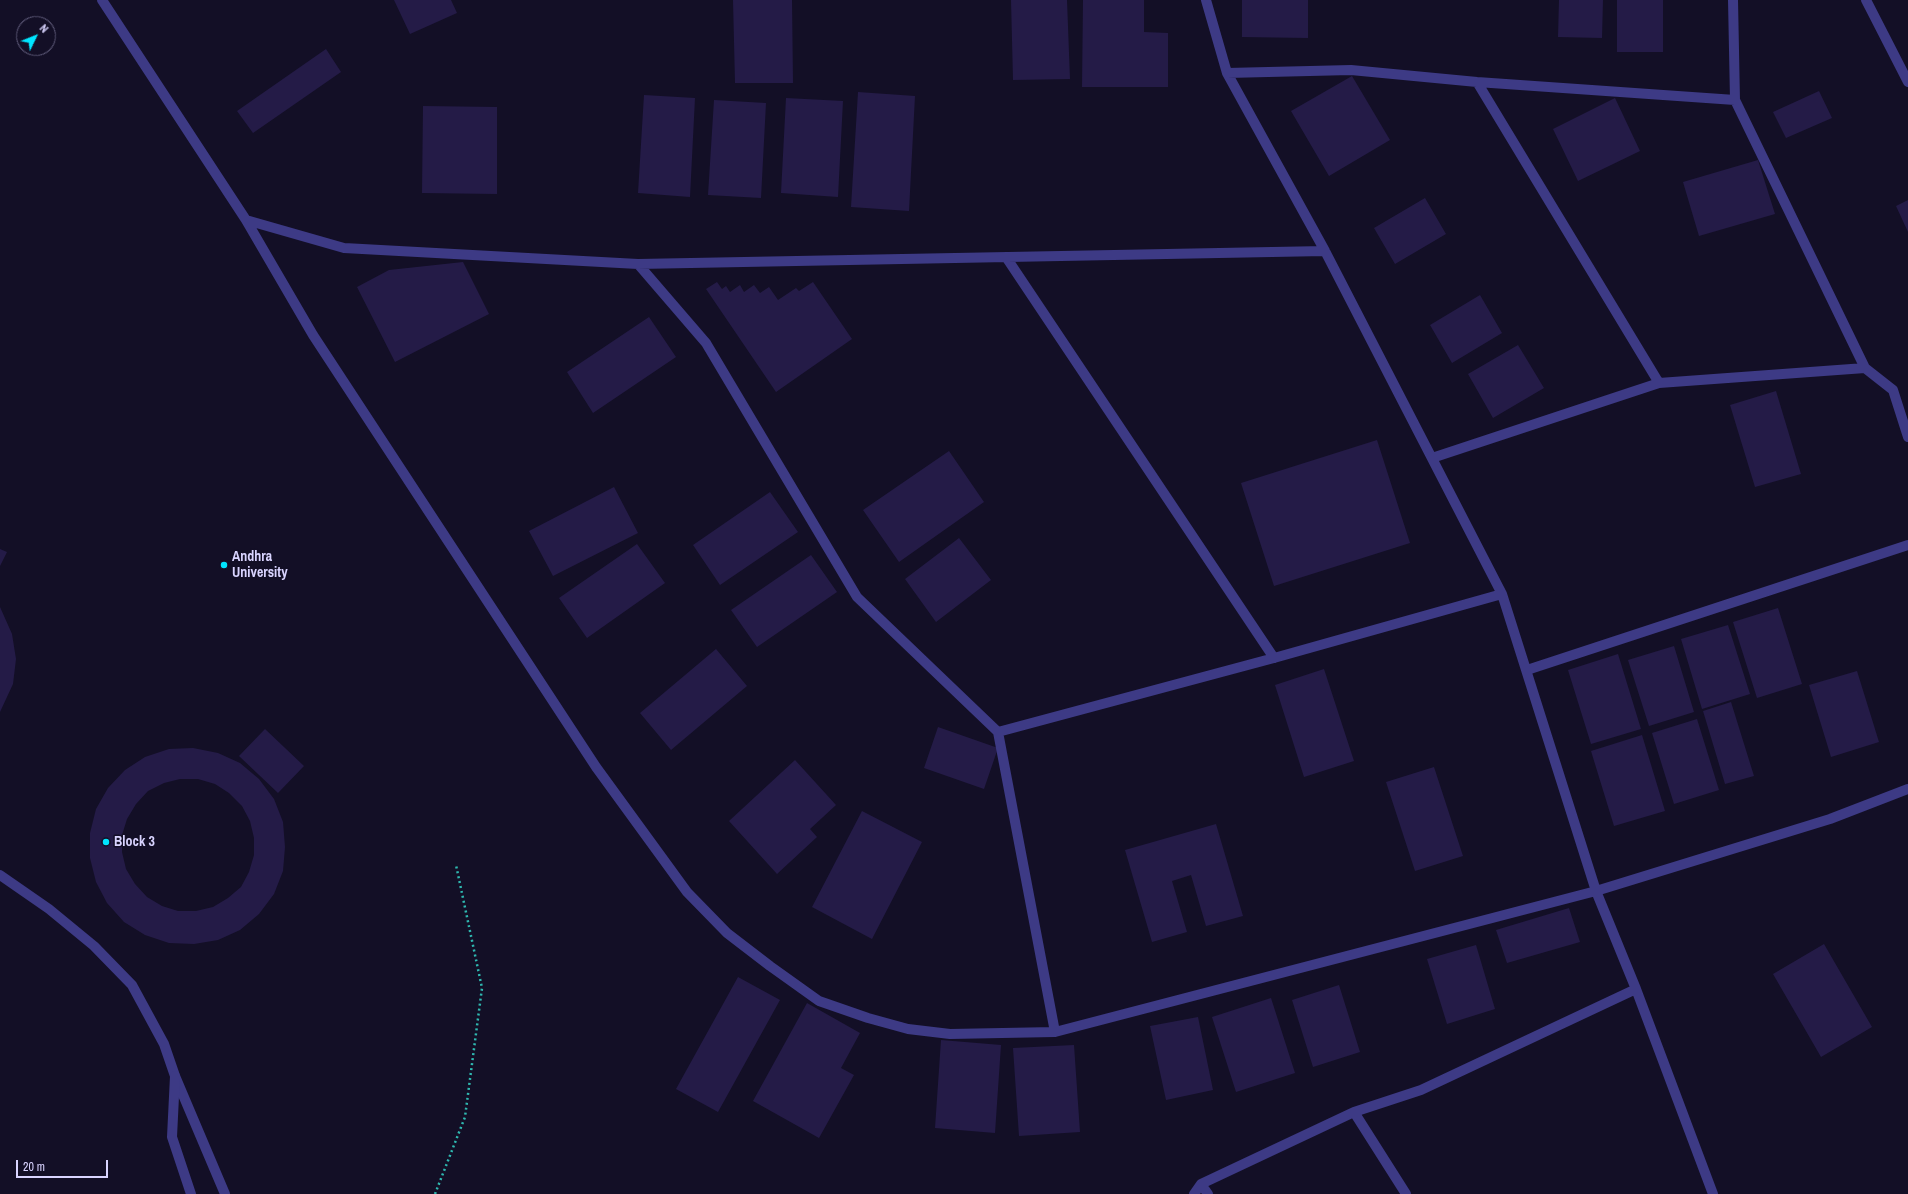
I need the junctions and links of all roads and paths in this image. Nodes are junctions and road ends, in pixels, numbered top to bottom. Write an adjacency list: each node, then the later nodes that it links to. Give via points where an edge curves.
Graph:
1 (102, 0): 9 (street)
2 (1206, 0): 5 (street)
3 (1733, 0): 8 (street)
4 (1866, 0): 7 (street)
5 (1227, 74): 6 (street, via 1351,70); 10 (street)
6 (1477, 82): 8 (street); 14 (street)
7 (1908, 82)
8 (1735, 100): 13 (street)
9 (246, 220): 12 (street, via 344,248); 27 (street, via 313,335 596,767 687,892 727,933 819,1001 868,1018 908,1029 950,1034)
10 (1325, 252): 11 (street); 16 (street)
11 (1006, 257): 12 (street); 19 (street)
12 (638, 264): 21 (street, via 706,343 857,597)
13 (1865, 368): 14 (street); 15 (street, via 1893,390)
14 (1659, 383): 16 (street)
15 (1908, 437)
16 (1432, 458): 18 (street)
17 (1908, 545): 20 (street)
18 (1502, 594): 19 (street); 20 (street)
19 (1274, 658): 21 (street)
20 (1527, 670): 25 (street)
21 (998, 732): 27 (street)
22 (1908, 789): 25 (street, via 1830,818)
23 (456, 865): 33 (path, via 482,988 465,1117)
24 (0, 875): 28 (street, via 49,909 94,946 132,985 164,1044)
25 (1596, 891): 26 (street); 27 (street)
26 (1636, 989): 29 (street, via 1421,1090); 37 (street)
27 (1054, 1032)
28 (175, 1076): 31 (street, via 172,1136); 32 (street)
29 (1354, 1112): 30 (street); 36 (street)
30 (1201, 1184): 34 (street); 35 (street)
31 (191, 1194)
32 (225, 1194)
33 (435, 1194)
34 (1194, 1194)
35 (1208, 1194)
36 (1406, 1194)
37 (1713, 1194)

